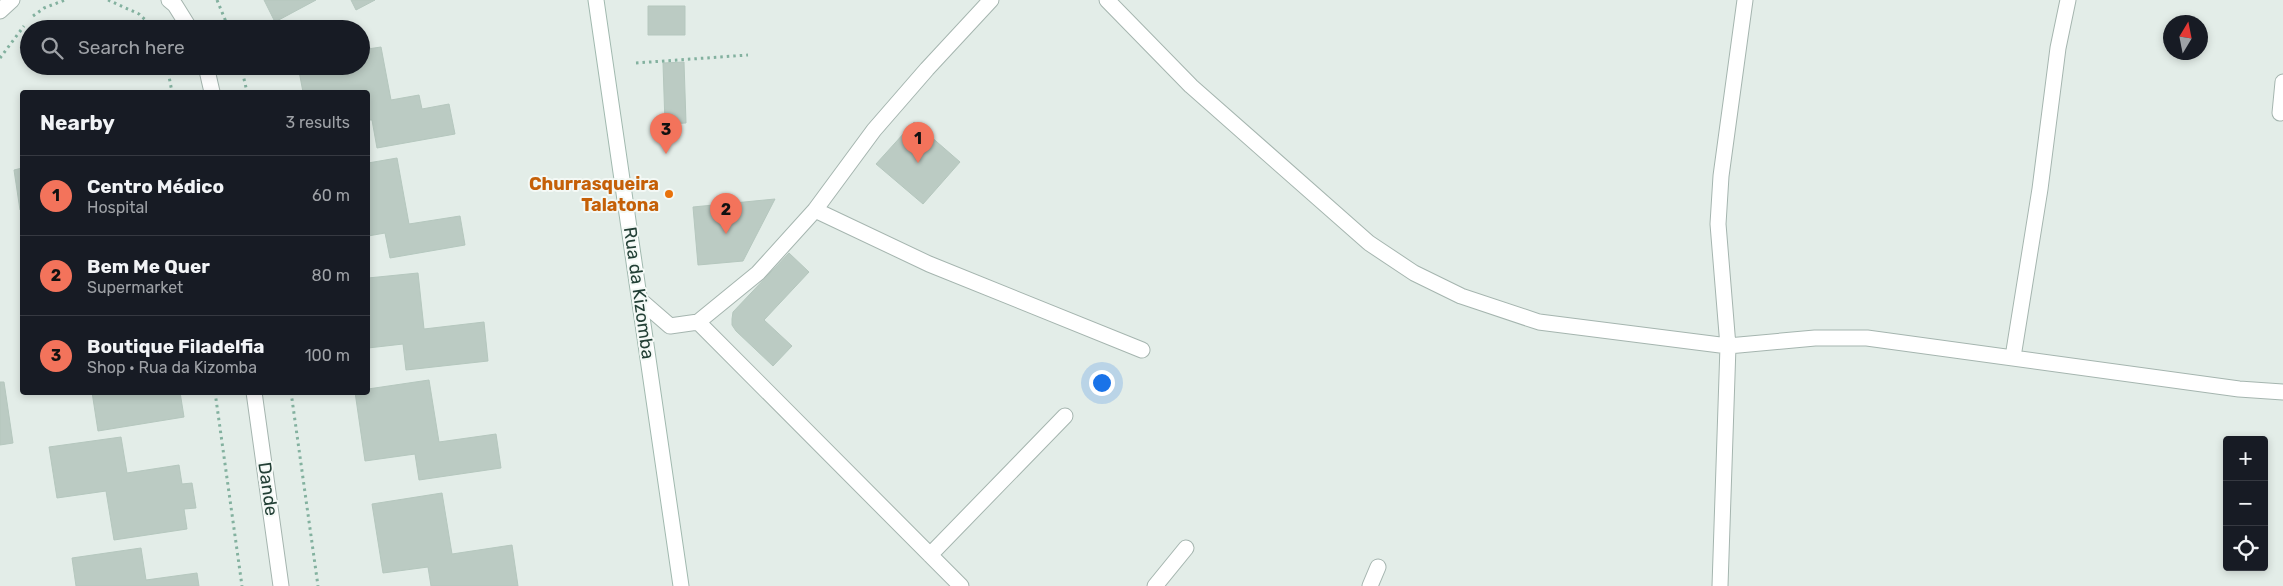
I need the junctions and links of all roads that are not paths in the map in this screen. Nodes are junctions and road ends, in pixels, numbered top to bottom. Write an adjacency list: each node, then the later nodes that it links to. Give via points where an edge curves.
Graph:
1 (12, 0): 8 (street)
2 (169, 0): 9 (street)
3 (596, 0): 15 (street, Rua da Kizomba)
4 (991, 0): 14 (street, via 874,130)
5 (1107, 0): 17 (street, via 1191,86 1369,242 1414,273 1461,296 1539,322)
6 (1745, 0): 17 (street, via 1721,176 1718,224)
7 (2068, 0): 19 (street, via 2058,48 2040,189)
8 (0, 11)
9 (185, 20)
10 (208, 75): 12 (street)
11 (2283, 82): 13 (street)
12 (212, 90)
13 (2280, 113)
14 (815, 210): 16 (street, via 758,273); 18 (street, via 928,264)
15 (640, 300): 16 (street, via 670,326); 27 (street, Rua da Kizomba)
16 (698, 322): 24 (street)
17 (1728, 346): 19 (street, via 1815,338 1866,338); 31 (street)
18 (1142, 350)
19 (2013, 357): 20 (street, via 2239,389)
20 (2283, 392)
21 (254, 395): 26 (street, Dande)
22 (1065, 416): 24 (street)
23 (1186, 548): 29 (street)
24 (930, 555): 28 (street)
25 (1378, 567): 30 (street)
26 (281, 586)
27 (681, 586)
28 (961, 586)
29 (1155, 586)
30 (1370, 586)
31 (1720, 586)

